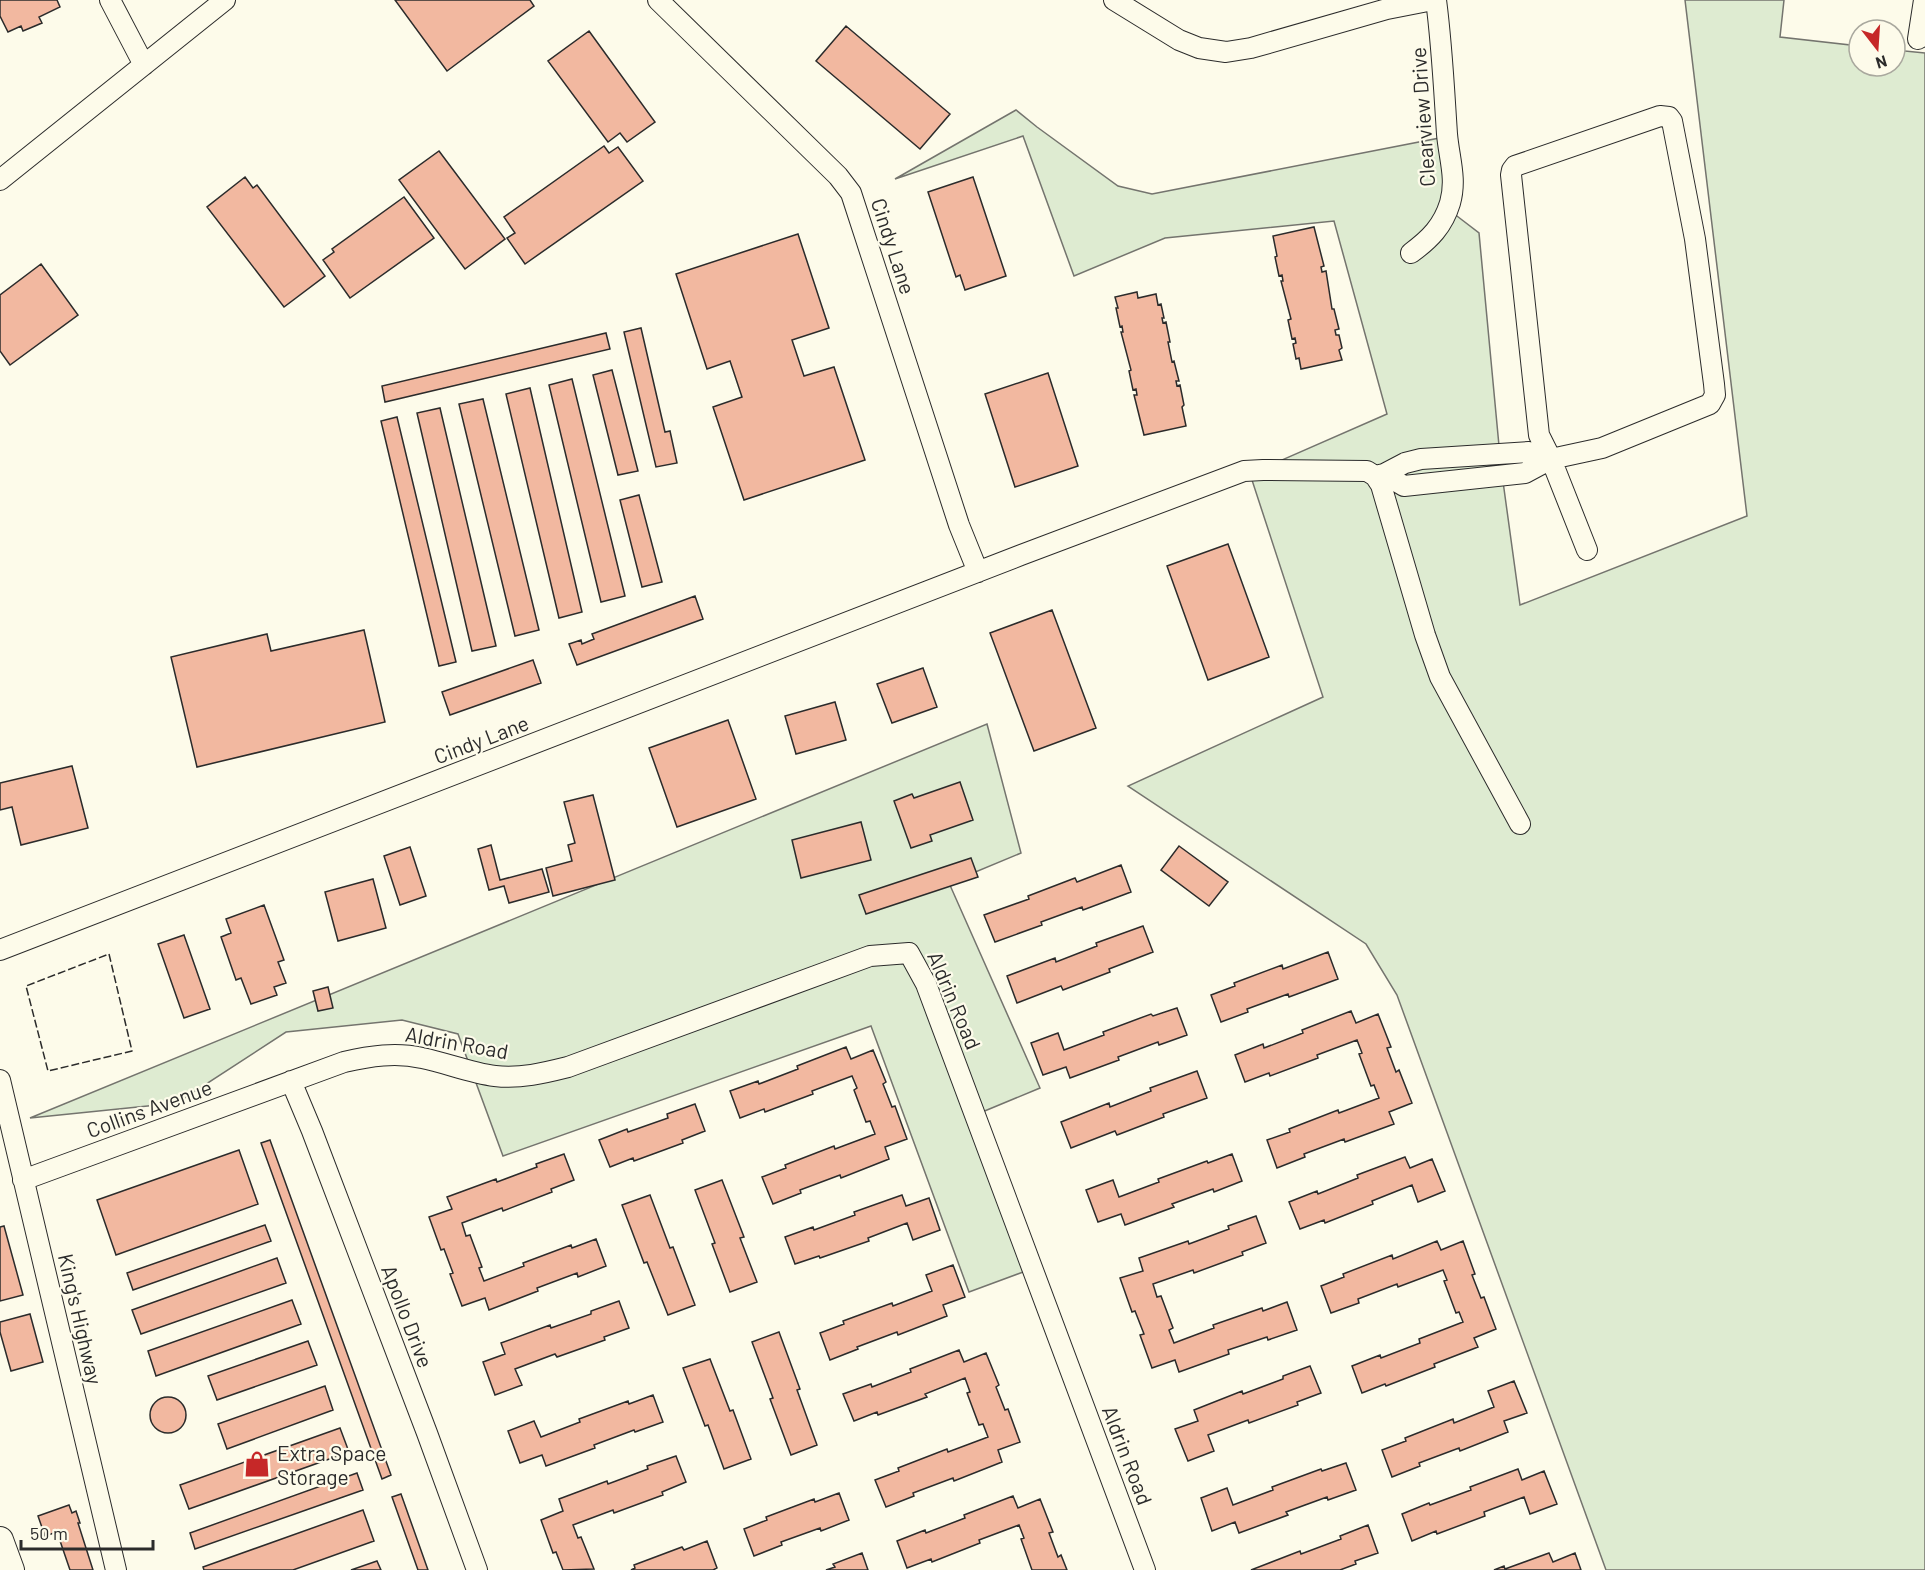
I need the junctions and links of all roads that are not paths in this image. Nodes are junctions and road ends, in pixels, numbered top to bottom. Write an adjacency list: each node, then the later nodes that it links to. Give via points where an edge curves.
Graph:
1 (110, 0): 8 (street)
2 (225, 0): 8 (street)
3 (658, 0): 14 (street, Cindy Lane, via 851,193 959,525)
4 (1114, 0): 5 (street, via 1179,40 1198,48 1226,52)
5 (1434, 0): 10 (street, Clearview Drive, via 1443,49 1453,185 1442,223 1429,240)
6 (1924, 0): 7 (street)
7 (1918, 39)
8 (144, 65): 9 (street)
9 (1, 178)
10 (1411, 253)
11 (1551, 459): 11 (street, via 1602,448 1713,400 1695,239 1669,117 1660,116 1512,170 1539,435); 12 (street, Cindy Lane, via 1525,474 1404,486); 13 (street)
12 (1380, 478): 14 (street, Cindy Lane, via 1367,471 1244,471); 15 (street, via 1440,677)
13 (1587, 550)
14 (978, 572): 16 (street, Cindy Lane)
15 (1520, 824)
16 (0, 950)
17 (0, 1080): 19 (street, King's Highway)
18 (291, 1081): 19 (street, Collins Avenue); 23 (street, Apollo Drive); 24 (street, Aldrin Road, via 344,1062 386,1055 422,1058 495,1076 546,1073 870,956 909,953 926,984)
19 (23, 1179): 22 (street, King's Highway)
20 (0, 1540): 21 (main road)
21 (11, 1570)
22 (116, 1570)
23 (477, 1570)
24 (1145, 1570)

